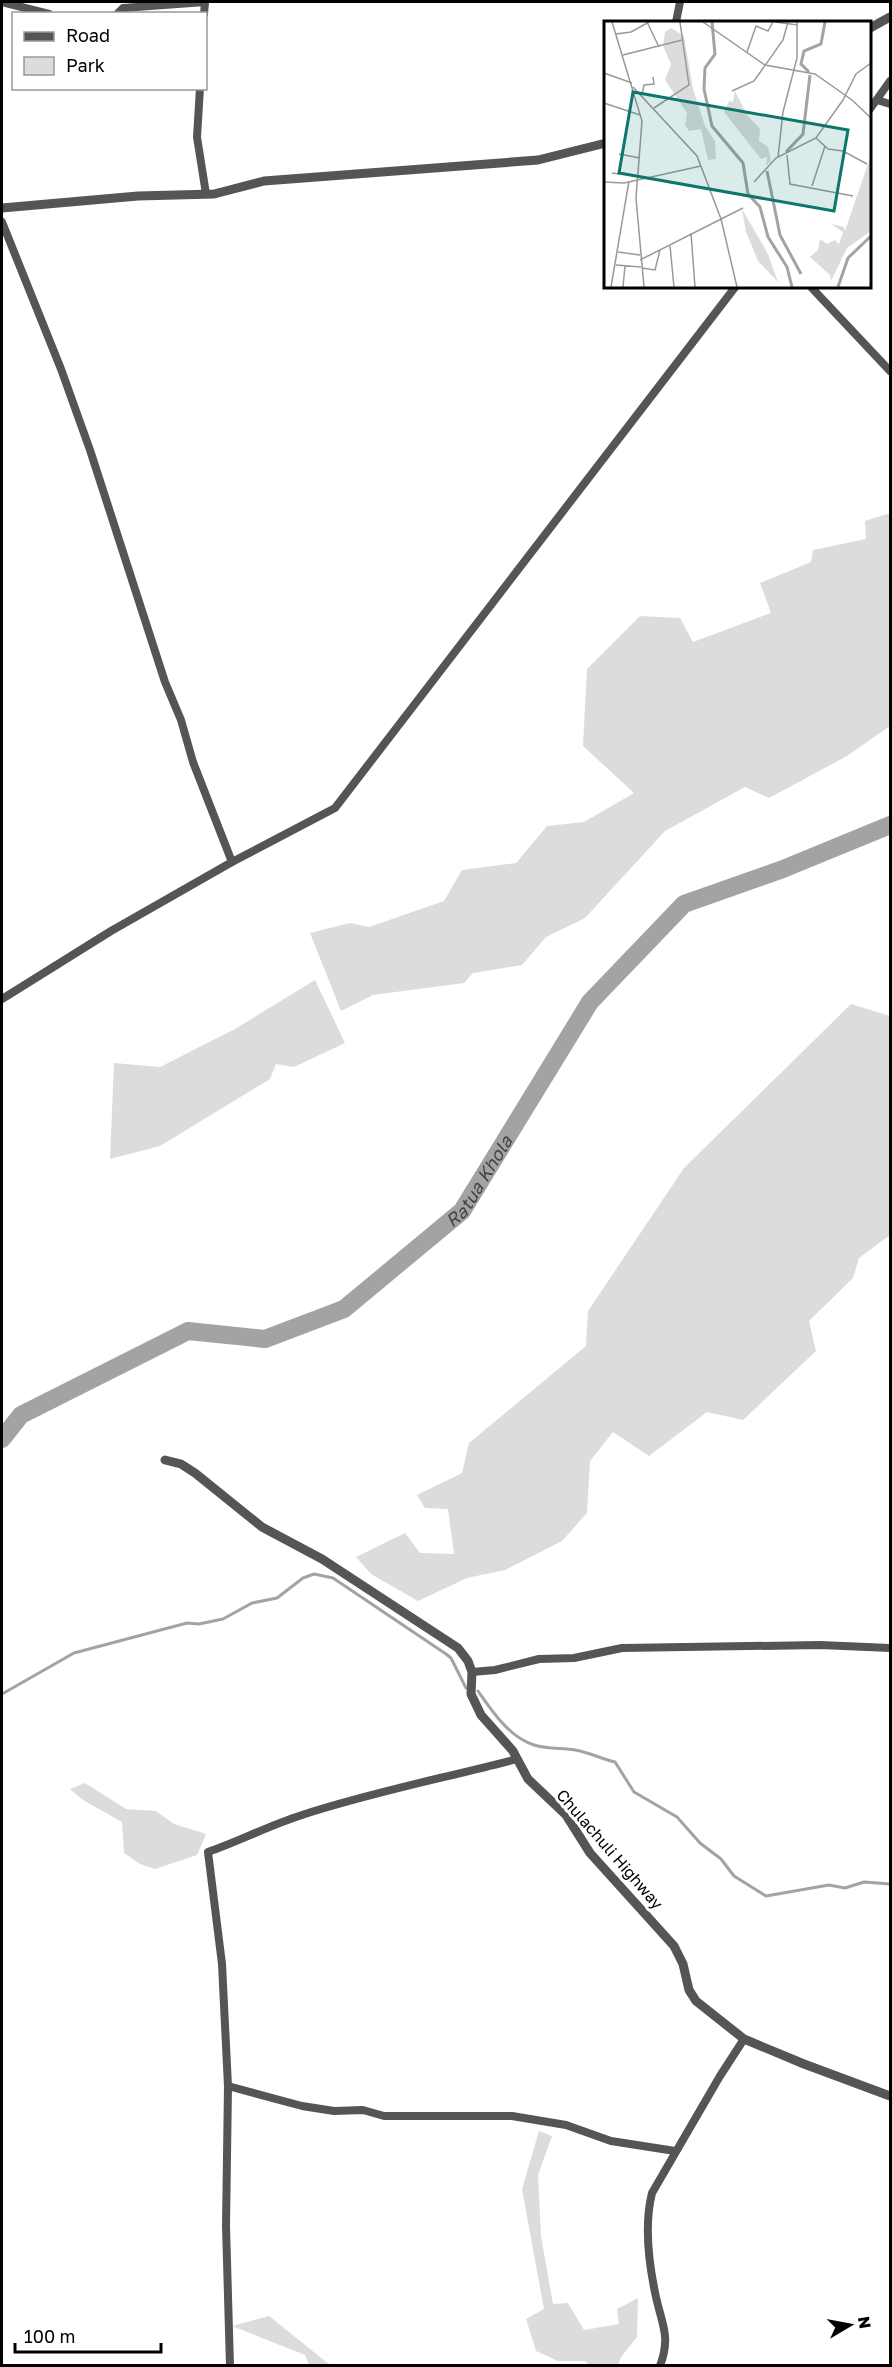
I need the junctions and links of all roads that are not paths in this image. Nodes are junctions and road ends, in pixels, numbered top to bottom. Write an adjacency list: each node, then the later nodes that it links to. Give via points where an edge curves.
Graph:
1 (2, 2): 4 (street)
2 (205, 2): 5 (street, via 123,8)
3 (680, 2): 7 (street)
4 (41, 12)
5 (119, 12)
6 (891, 17): 8 (street)
7 (676, 21)
8 (871, 27)
9 (891, 81): 11 (street)
10 (200, 90): 15 (street, via 197,137)
11 (877, 100): 12 (street); 13 (street)
12 (891, 104)
13 (871, 108)
14 (604, 144): 15 (street, via 538,160 264,181)
15 (206, 194): 16 (street)
16 (2, 208)
17 (2, 222): 21 (street, via 61,369 165,682)
18 (734, 288): 21 (street, via 335,808)
19 (812, 288): 20 (street)
20 (891, 371)
21 (232, 862): 22 (street)
22 (2, 999)
23 (165, 1460): 25 (street, Chulachuli Highway, via 181,1464 262,1527 322,1559 458,1648)
24 (891, 1648): 25 (street, via 622,1648)
25 (471, 1672): 26 (street, Chulachuli Highway, via 474,1703)
26 (517, 1759): 27 (street, Chulachuli Highway, via 528,1779 566,1815 590,1853 674,1946 696,2001); 28 (street, via 369,1794 280,1822 208,1852 222,1964)
27 (744, 2039): 29 (street, Chulachuli Highway); 30 (street)
28 (228, 2086): 30 (street, via 334,2111 363,2110 384,2116 512,2116 566,2125 611,2141); 31 (street)
29 (891, 2096)
30 (675, 2151): 32 (street, via 648,2207 655,2295 667,2343)
31 (230, 2366)
32 (660, 2366)

